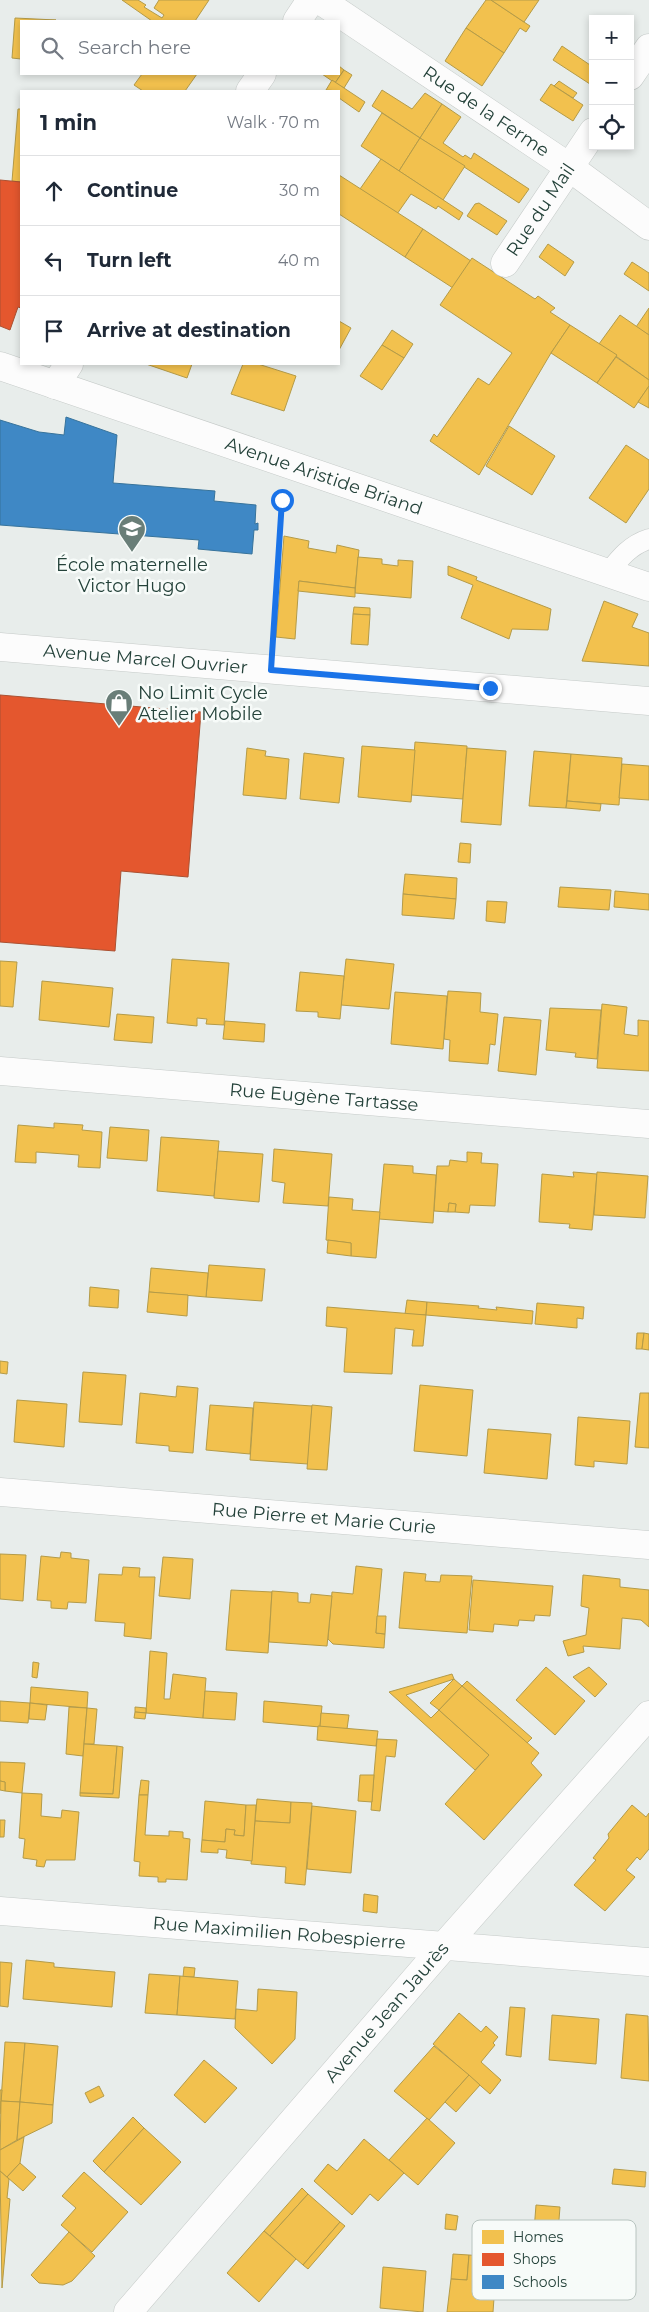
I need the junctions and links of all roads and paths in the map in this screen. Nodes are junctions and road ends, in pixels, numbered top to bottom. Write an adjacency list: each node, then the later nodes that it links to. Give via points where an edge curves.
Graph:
1 (311, 0): 3 (street)
2 (320, 0): 9 (street, Rue de la Ferme)
3 (298, 20)
4 (649, 48): 5 (street)
5 (634, 70)
6 (261, 75): 7 (street)
7 (251, 90)
8 (589, 138): 9 (street, Rue du Mail)
9 (570, 167): 10 (street, Rue de la Ferme); 11 (street, Rue du Mail)
10 (649, 226)
11 (505, 263)
12 (0, 366): 13 (street, Avenue Aristide Briand)
13 (62, 374): 14 (street, Avenue Aristide Briand)
14 (285, 462): 16 (street, Avenue Aristide Briand); 19 (path)
15 (649, 539): 16 (lane, via 623,554)
16 (608, 573): 17 (street, Avenue Aristide Briand)
17 (649, 587)
18 (0, 647): 19 (street, Avenue Marcel Ouvrier)
19 (271, 670): 20 (street, Avenue Marcel Ouvrier)
20 (649, 702)
21 (0, 1071): 22 (street, Rue Eugène Tartasse)
22 (649, 1124)
23 (0, 1492): 24 (street, Rue Pierre et Marie Curie)
24 (649, 1545)
25 (649, 1715): 27 (street, Avenue Jean Jaurès)
26 (0, 1911): 27 (street, Rue Maximilien Robespierre)
27 (446, 1945): 28 (street, Rue Maximilien Robespierre); 29 (street, Avenue Jean Jaurès)
28 (649, 1962)
29 (128, 2312)

